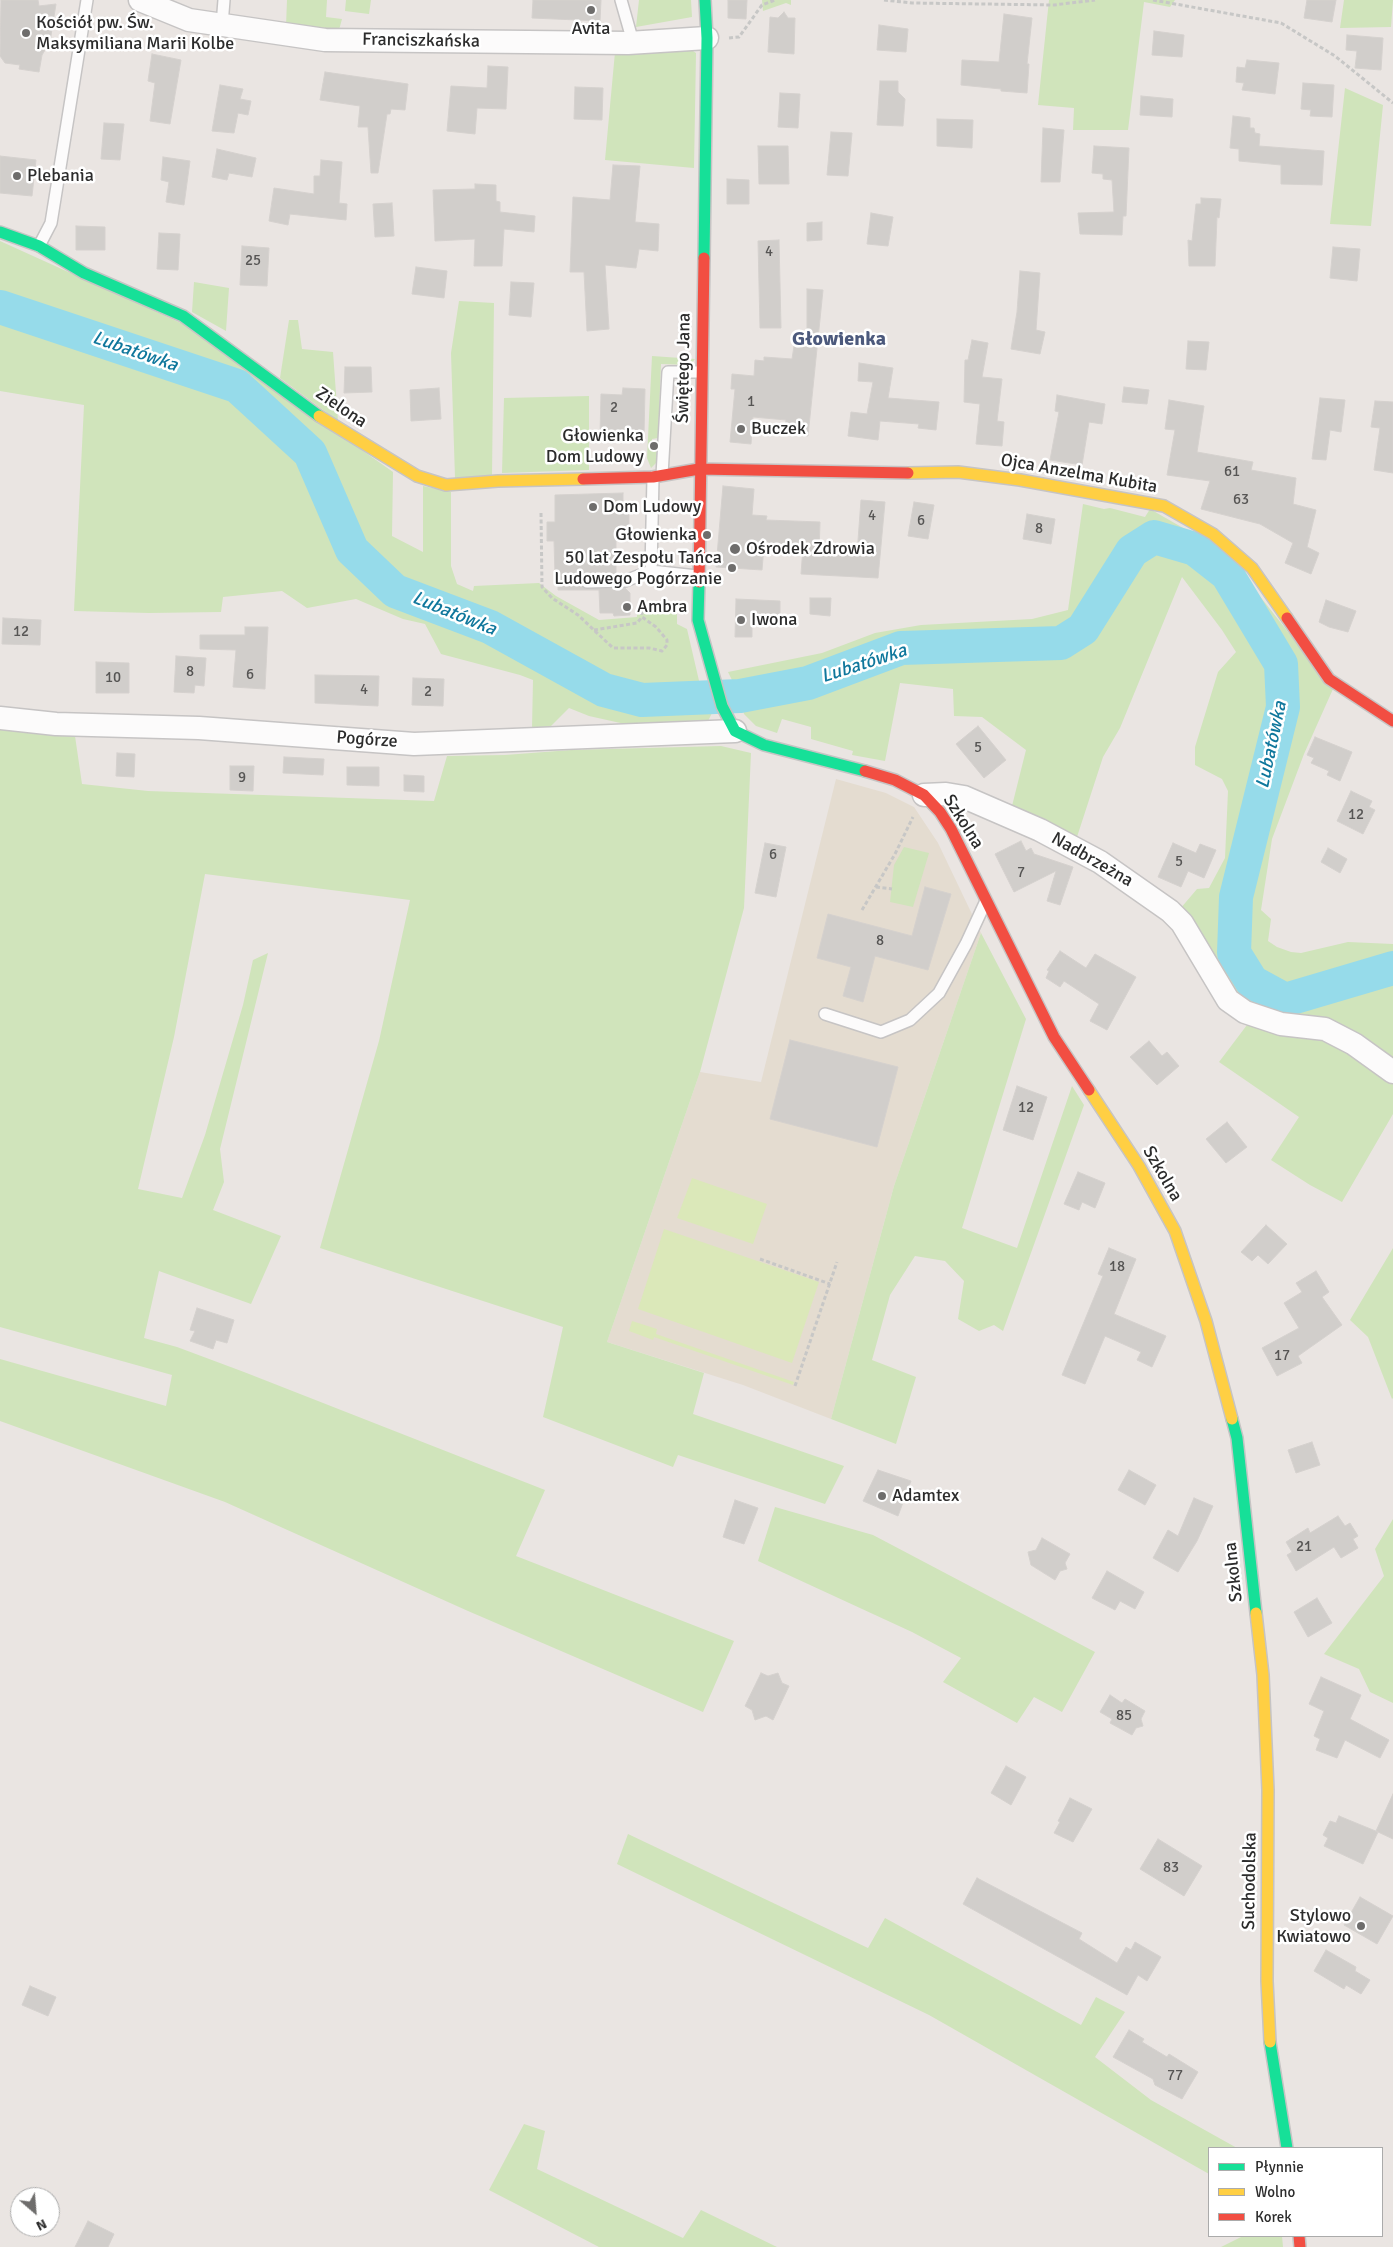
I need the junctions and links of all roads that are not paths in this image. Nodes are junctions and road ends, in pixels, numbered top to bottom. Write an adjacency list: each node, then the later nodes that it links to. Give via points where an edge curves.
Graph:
1 (87, 0): 10 (lane, via 51,223)
2 (224, 0): 6 (lane)
3 (621, 0): 8 (lane)
4 (705, 0): 7 (street, Świętego Jana)
5 (149, 2): 6 (street, Franciszkańska, via 189,20)
6 (222, 25): 8 (street, Franciszkańska, via 325,40)
7 (707, 38): 8 (street, Franciszkańska); 11 (street, Świętego Jana)
8 (633, 42)
9 (0, 232): 10 (street, Zielona)
10 (39, 246): 13 (street, Zielona, via 84,273 184,316 326,421 417,476 446,485)
11 (701, 372): 12 (street, Świętego Jana); 13 (lane, via 668,372)
12 (699, 469): 13 (street, Zielona); 15 (street, Świętego Jana); 18 (street, Ojca Anzelma Kubita, via 873,474 958,472 1164,506 1213,534 1252,568 1329,679)
13 (657, 476): 14 (lane)
14 (651, 571): 15 (lane); 16 (lane, via 625,580)
15 (697, 576): 19 (street, Świętego Jana, via 698,620 722,706)
16 (587, 582)
17 (0, 718): 19 (street, Pogórze, via 414,744)
18 (1393, 721)
19 (735, 731): 20 (street, Nadbrzeżna, via 764,745 895,780)
20 (924, 795): 21 (street, Szkolna, via 951,829); 23 (street, Nadbrzeżna, via 964,797 1040,830 1100,862 1182,923 1228,1000 1245,1012 1281,1024 1325,1029 1354,1044)
21 (986, 901): 22 (lane, via 939,992 910,1020 881,1032); 24 (street, Szkolna, via 1054,1036 1139,1166 1175,1231 1206,1321 1237,1438)
22 (825, 1014)
23 (1393, 1072)
24 (1257, 1613): 25 (street, Suchodolska, via 1268,1781 1268,2019)
25 (1287, 2147)

